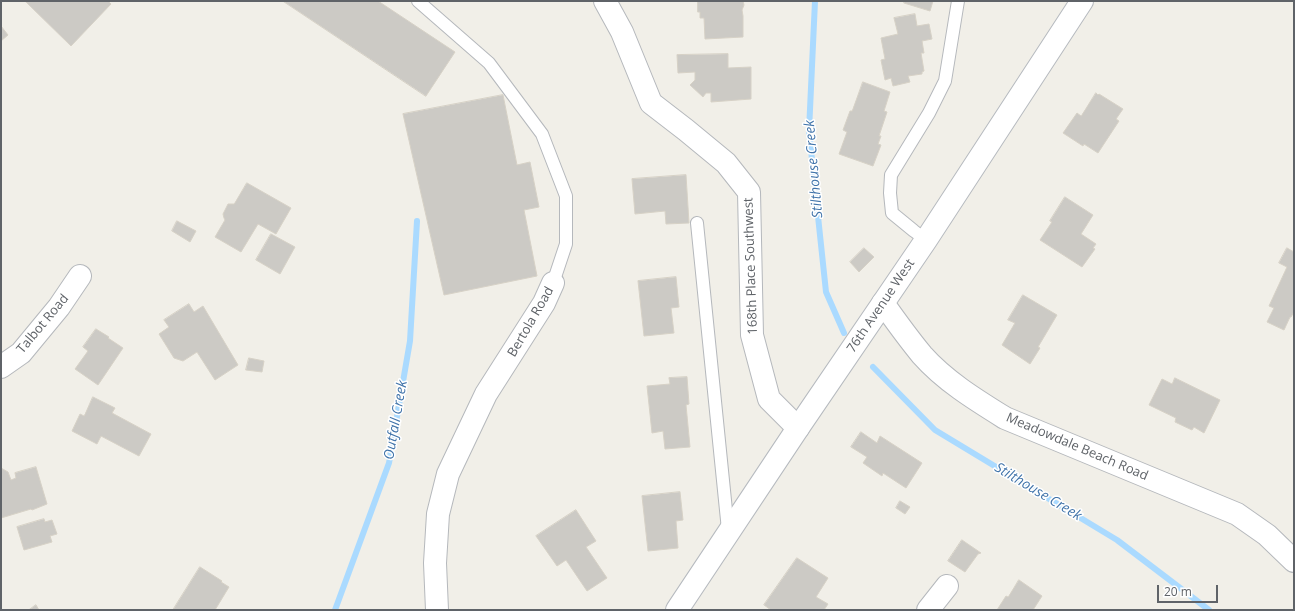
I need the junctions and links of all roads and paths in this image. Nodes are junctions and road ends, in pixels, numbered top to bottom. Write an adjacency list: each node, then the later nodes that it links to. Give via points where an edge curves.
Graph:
1 (418, 1): 8 (lane, Bertola Road, via 488,63 542,134 566,196 566,244)
2 (605, 1): 11 (street, 168th Place Southwest, via 622,32 651,103 726,163 748,192 752,335 770,399)
3 (958, 1): 6 (lane, via 945,81 929,113 891,175 892,213)
4 (1082, 1): 6 (street, 76th Avenue West)
5 (697, 223): 12 (lane)
6 (926, 240): 9 (street, 76th Avenue West)
7 (80, 276): 10 (street, Talbot Road, via 59,308 21,353)
8 (554, 283): 15 (street, Bertola Road, via 486,394 448,474 438,514 435,563)
9 (883, 303): 11 (street, 76th Avenue West); 13 (street, Meadowdale Beach Road, via 922,355 977,401 1005,418 1237,514 1267,535)
10 (1, 367)
11 (798, 428): 12 (street, 76th Avenue West)
12 (728, 532): 16 (street, 76th Avenue West)
13 (1294, 561)
14 (947, 586): 17 (street)
15 (437, 610)
16 (677, 610)
17 (928, 610)

